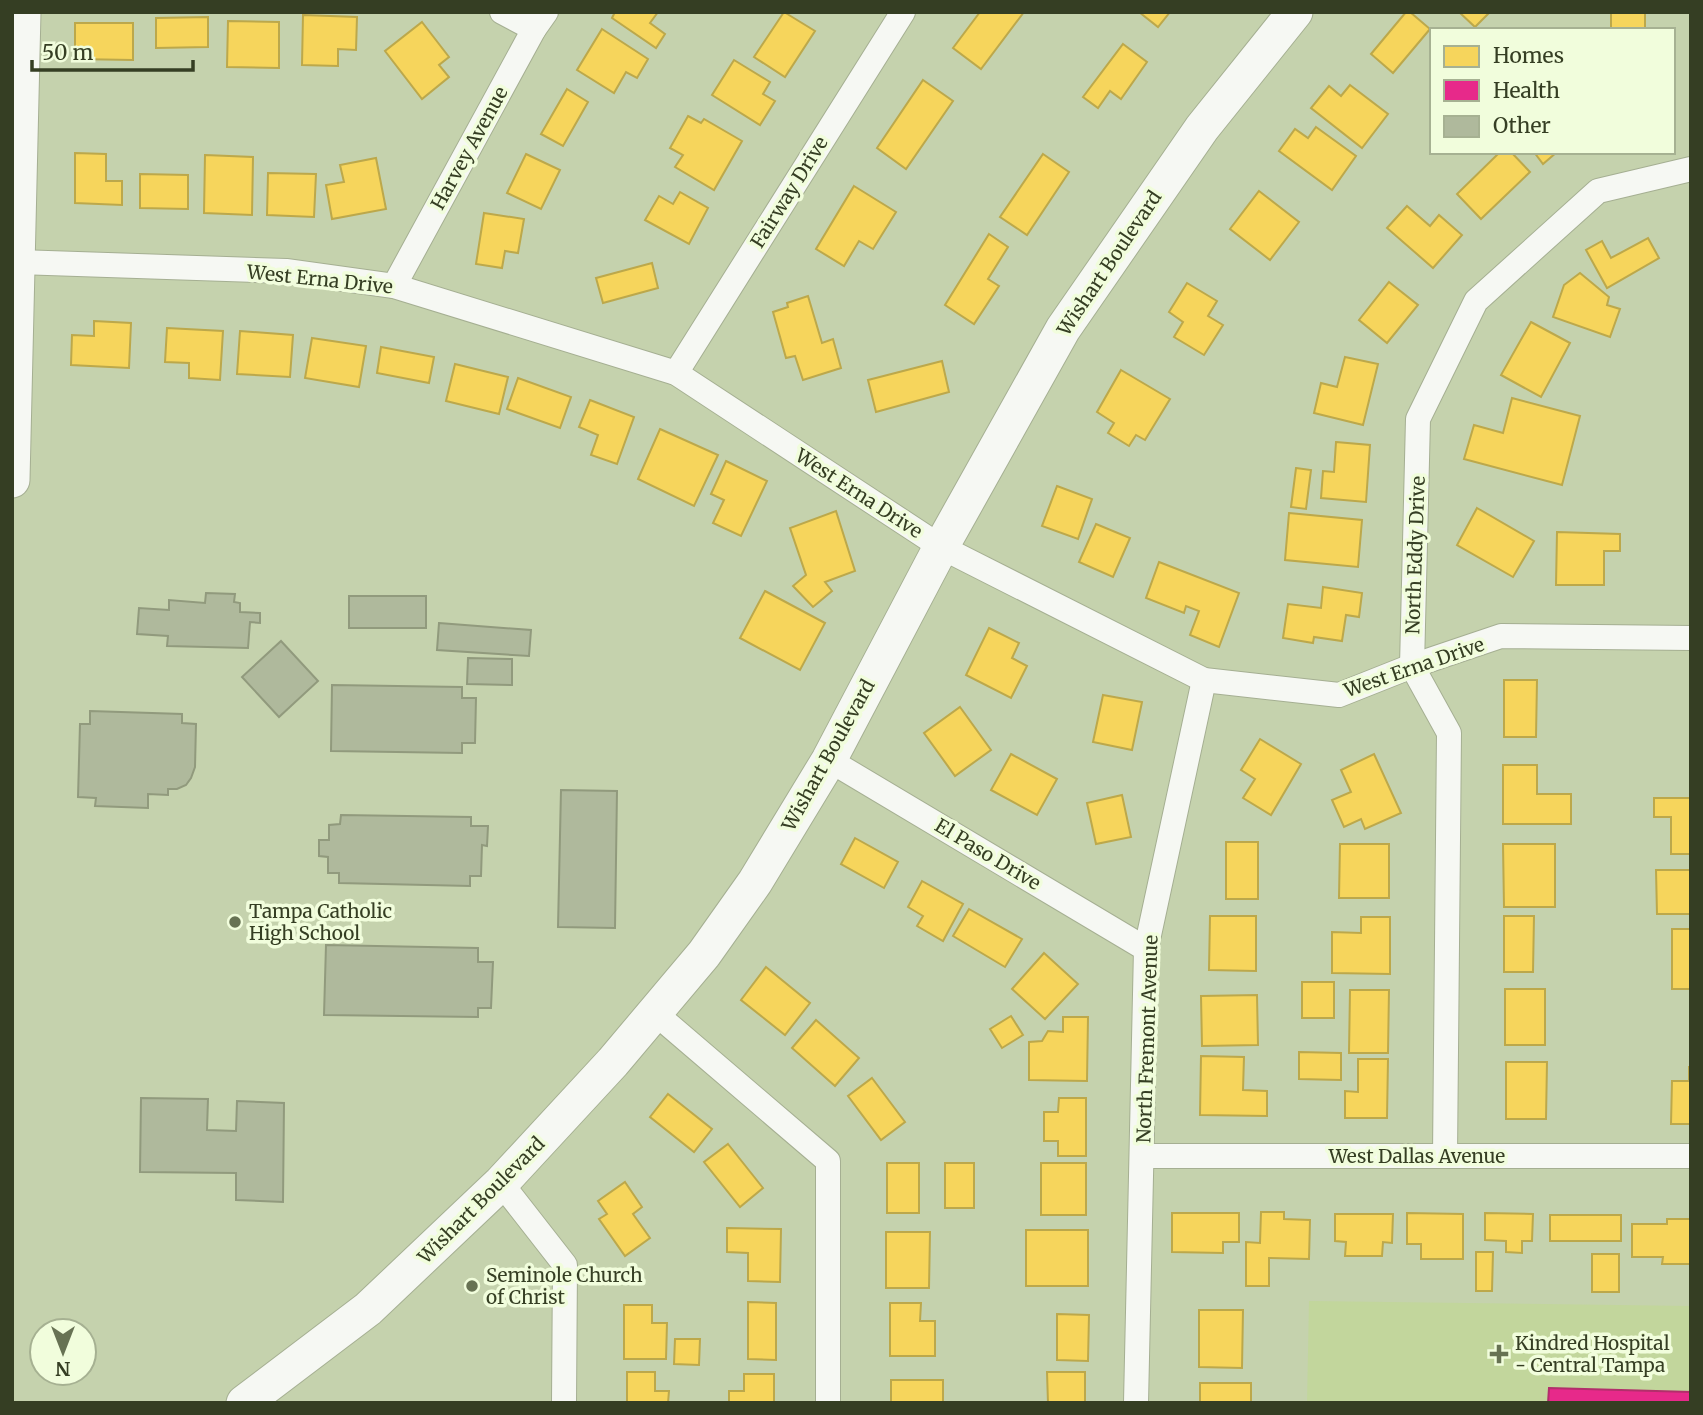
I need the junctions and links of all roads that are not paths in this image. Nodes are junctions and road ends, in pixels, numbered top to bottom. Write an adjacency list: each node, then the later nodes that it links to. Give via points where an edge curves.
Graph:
1 (23, 12): 7 (street)
2 (502, 12): 5 (street)
3 (903, 12): 9 (street, Fairway Drive)
4 (1295, 12): 11 (street, Wishart Boulevard, via 1202,128 1063,329)
5 (540, 21): 8 (street, Harvey Avenue)
6 (1691, 169): 13 (street, North Eddy Drive, via 1598,191 1476,301 1418,419)
7 (18, 261): 8 (street, West Erna Drive, via 286,271); 10 (street)
8 (394, 286): 9 (street, West Erna Drive)
9 (676, 373): 11 (street, West Erna Drive)
10 (12, 480)
11 (941, 547): 14 (street, West Erna Drive); 15 (street, Wishart Boulevard)
12 (1691, 638): 13 (street, West Erna Drive, via 1501,636)
13 (1412, 666): 14 (street, West Erna Drive, via 1339,695); 19 (street, via 1449,733)
14 (1204, 680): 16 (street, North Fremont Avenue)
15 (829, 760): 16 (street, El Paso Drive); 17 (street, Wishart Boulevard, via 755,882)
16 (1146, 949): 18 (street, North Fremont Avenue)
17 (655, 1013): 21 (street, Wishart Boulevard); 24 (street, via 828,1161)
18 (1142, 1156): 19 (street, West Dallas Avenue); 25 (street, North Fremont Avenue)
19 (1445, 1156): 20 (street, West Dallas Avenue)
20 (1691, 1156)
21 (501, 1183): 22 (street, Wishart Boulevard, via 368,1309); 23 (street, via 565,1265)
22 (244, 1403)
23 (564, 1403)
24 (828, 1403)
25 (1136, 1403)

